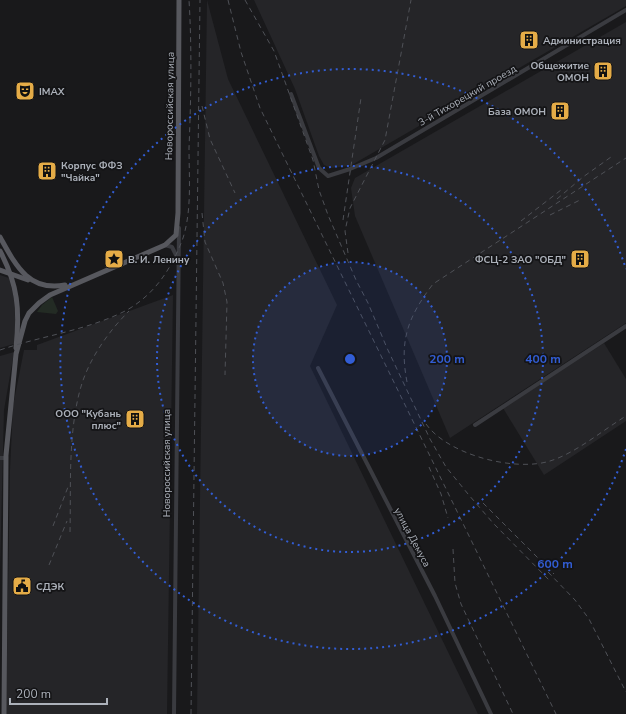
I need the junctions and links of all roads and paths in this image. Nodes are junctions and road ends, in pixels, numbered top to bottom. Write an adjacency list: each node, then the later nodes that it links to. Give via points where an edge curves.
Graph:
1 (180, 0): 4 (main road, Новороссийская улица)
2 (626, 10): 3 (street, 3-й Тихорецкий проезд, via 376,158 328,176 319,168)
3 (291, 94)
4 (178, 213): 6 (main road, Новороссийская улица, via 176,236); 8 (street, Новороссийская улица)
5 (0, 237): 11 (main road, via 20,271)
6 (165, 245): 8 (street, via 176,251); 12 (main road, Новороссийская улица)
7 (0, 251): 10 (main road)
8 (178, 268): 22 (street, Новороссийская улица)
9 (0, 270): 10 (main road)
10 (11, 274): 11 (main road); 13 (main road)
11 (37, 283): 12 (main road, via 52,286)
12 (74, 284): 14 (main road, Новороссийская улица, via 39,303)
13 (19, 312): 14 (main road, via 25,315); 17 (main road)
14 (29, 313): 17 (main road, via 16,354)
15 (626, 326): 18 (street)
16 (318, 368): 23 (street, улица Демуса, via 435,596)
17 (12, 381): 19 (main road)
18 (475, 425)
19 (4, 458): 20 (main road)
20 (3, 574): 21 (main road)
21 (3, 714)
22 (174, 714)
23 (492, 714)

